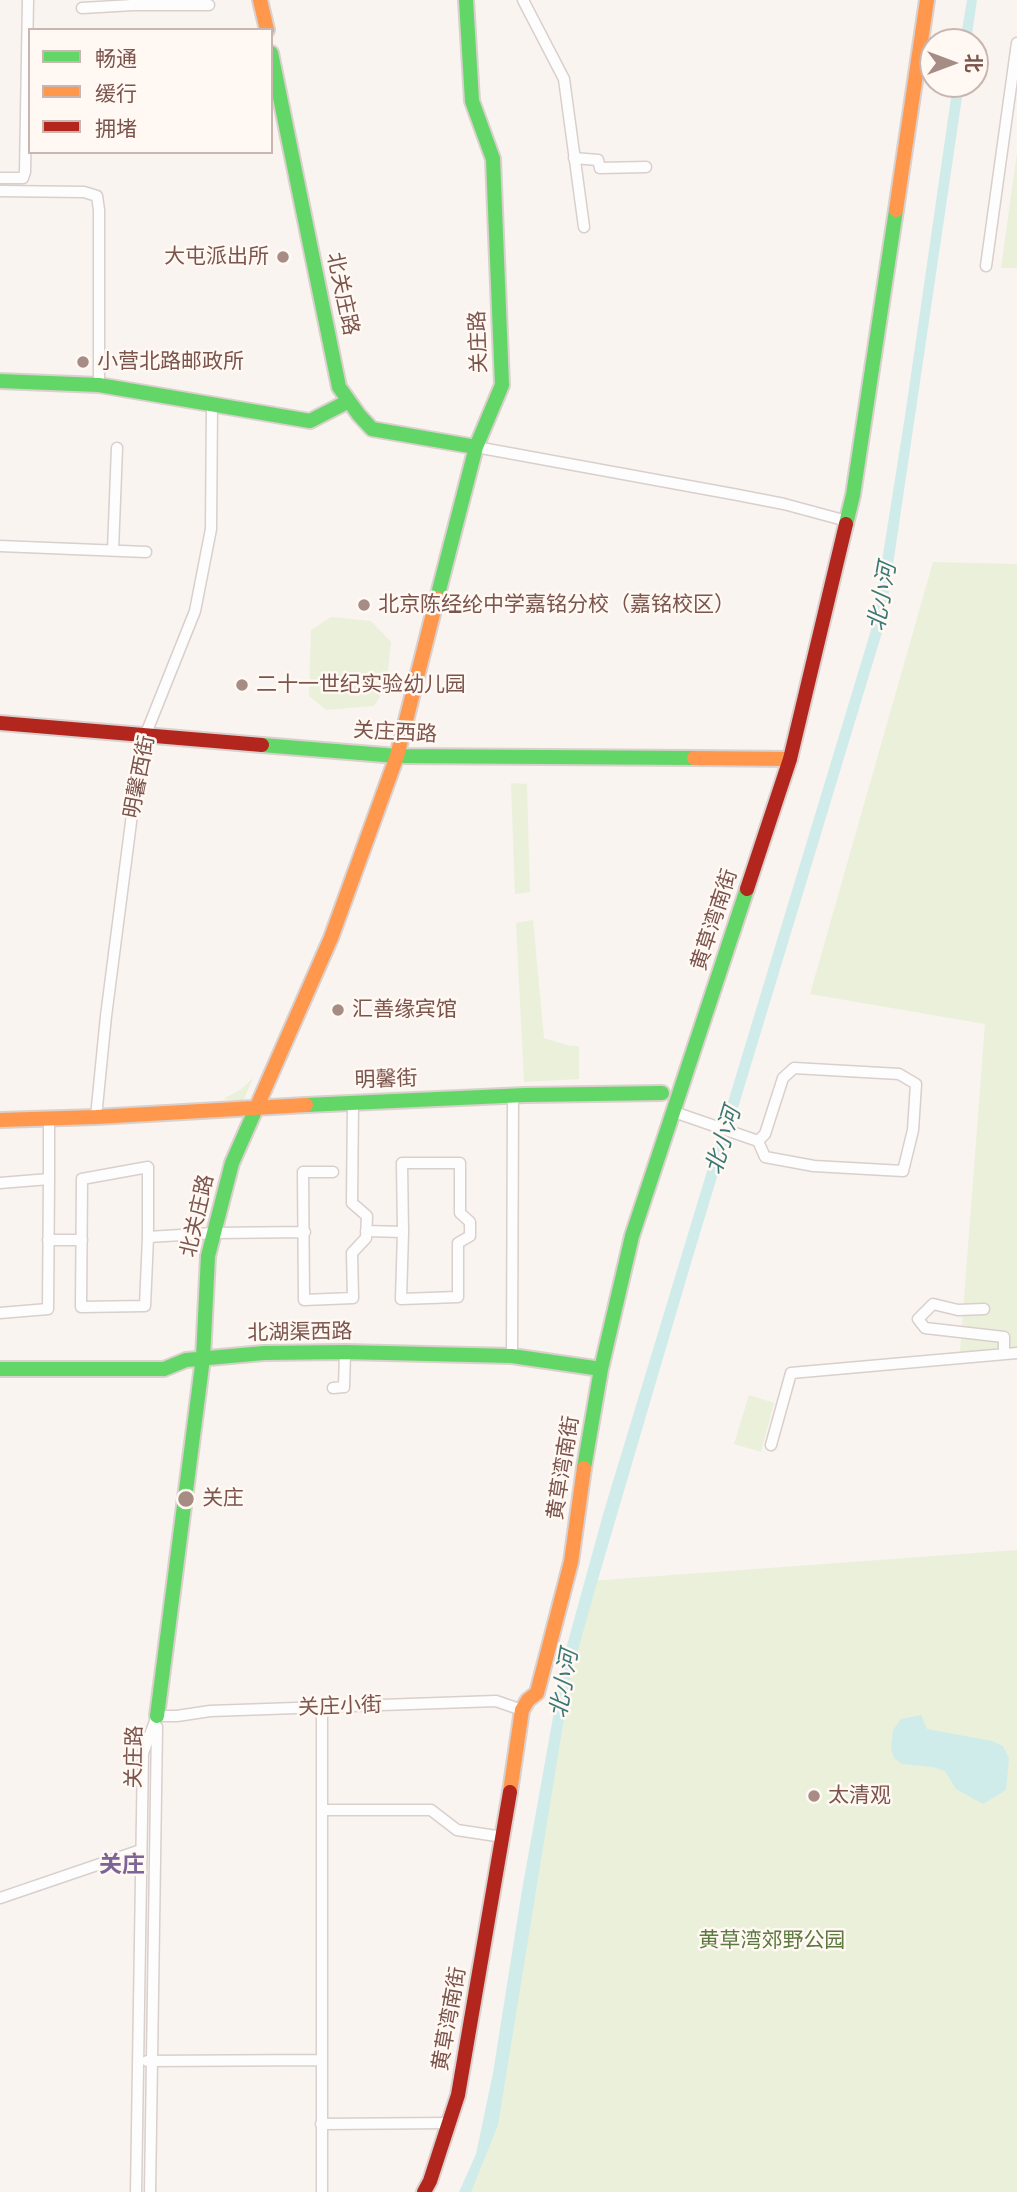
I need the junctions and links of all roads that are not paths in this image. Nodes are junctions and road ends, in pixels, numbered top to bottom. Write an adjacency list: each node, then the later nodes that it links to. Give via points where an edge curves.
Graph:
1 (29, 0): 9 (street)
2 (260, 0): 10 (street)
3 (466, 0): 24 (street, 关庄路, via 472,101 494,159 502,385)
4 (523, 0): 14 (street, via 564,79)
5 (927, 0): 26 (street, 黄草湾南街)
6 (134, 3): 7 (street); 8 (street)
7 (209, 5)
8 (82, 8)
9 (28, 28)
10 (267, 28)
11 (28, 43): 16 (street, via 25,172 23,178)
12 (1017, 43): 19 (street)
13 (273, 63): 22 (street, 北关庄路, via 339,387)
14 (574, 159): 15 (street, via 598,160 600,168); 18 (street)
15 (646, 167)
16 (0, 178)
17 (0, 191): 21 (street, via 97,196)
18 (584, 227)
19 (986, 266)
20 (0, 382): 21 (street)
21 (99, 385): 23 (street)
22 (349, 401): 23 (street, via 310,421); 24 (street, 北关庄路, via 372,429)
23 (212, 403): 31 (street, 明馨西街, via 211,529 195,611)
24 (476, 447): 26 (street, via 784,504); 32 (street, 关庄路)
25 (117, 448): 28 (street)
26 (846, 521): 33 (street, 黄草湾南街)
27 (0, 546): 28 (street)
28 (113, 550): 29 (street)
29 (146, 552)
30 (0, 723): 31 (street, 关庄西路)
31 (145, 736): 32 (street, 关庄西路); 39 (street, 明馨西街)
32 (397, 756): 33 (street, 关庄西路); 37 (street, 北关庄路, via 331,938)
33 (790, 759): 38 (street, 黄草湾南街)
34 (662, 1093): 35 (street, 明馨街)
35 (513, 1096): 36 (street, 明馨街); 58 (street)
36 (353, 1102): 37 (street, 明馨街); 46 (street, via 352,1203 367,1216)
37 (257, 1107): 39 (street, 明馨街); 49 (street, 北关庄路, via 232,1163)
38 (674, 1112): 42 (street); 61 (street, 黄草湾南街, via 632,1236)
39 (96, 1117): 40 (street, 明馨街)
40 (49, 1119): 41 (street, 明馨街); 44 (street)
41 (0, 1120)
42 (758, 1141): 42 (street, via 765,1134 783,1078 794,1068 899,1074 916,1084 913,1130 902,1171 814,1166 765,1157)
43 (333, 1172): 47 (street, via 303,1172)
44 (49, 1179): 45 (street); 51 (street)
45 (0, 1183)
46 (366, 1231): 47 (street, via 366,1238 352,1253 353,1298 304,1300); 48 (street)
47 (305, 1232): 49 (street)
48 (403, 1232): 48 (street, via 401,1299 458,1297 458,1243 470,1236 470,1222 460,1213 460,1163 402,1163)
49 (214, 1233): 50 (street); 59 (street, 北关庄路, via 208,1256)
50 (148, 1237): 52 (street, via 148,1167 82,1179); 52 (street, via 145,1306 81,1307)
51 (48, 1240): 52 (street); 54 (street, via 48,1309)
52 (82, 1240)
53 (984, 1309): 57 (street, via 958,1310 933,1304 918,1319 925,1328 1004,1337)
54 (0, 1313)
55 (345, 1352): 58 (street, 北湖渠西路); 59 (street, 北湖渠西路); 62 (street, via 344,1387)
56 (1017, 1353): 57 (street)
57 (1004, 1354): 63 (street, via 791,1373)
58 (512, 1356): 61 (street, 北湖渠西路)
59 (202, 1358): 60 (street, 北湖渠西路, via 163,1369); 66 (street, 北关庄路)
60 (0, 1369)
61 (601, 1369): 65 (street, 黄草湾南街, via 571,1562 537,1693)
62 (334, 1388)
63 (771, 1445)
64 (322, 1708): 65 (street, 关庄小街, via 496,1701); 66 (street, 关庄小街); 67 (street)
65 (522, 1710): 68 (street, 黄草湾南街)
66 (158, 1716): 69 (street, 关庄路, via 143,1753); 73 (street, 关庄路)
67 (324, 1810): 68 (street, via 431,1810 457,1830); 71 (street)
68 (503, 1838): 74 (street, 黄草湾南街, via 458,2095)
69 (141, 1850): 70 (street); 72 (street, 关庄路)
70 (0, 1898)
71 (322, 2060): 73 (street); 75 (street)
72 (138, 2062): 73 (street); 76 (street, 关庄路)
73 (152, 2062): 77 (street, 关庄路)
74 (449, 2123): 75 (street); 79 (street, 黄草湾南街)
75 (321, 2124): 78 (street)
76 (136, 2192)
77 (150, 2192)
78 (322, 2192)
79 (424, 2192)

